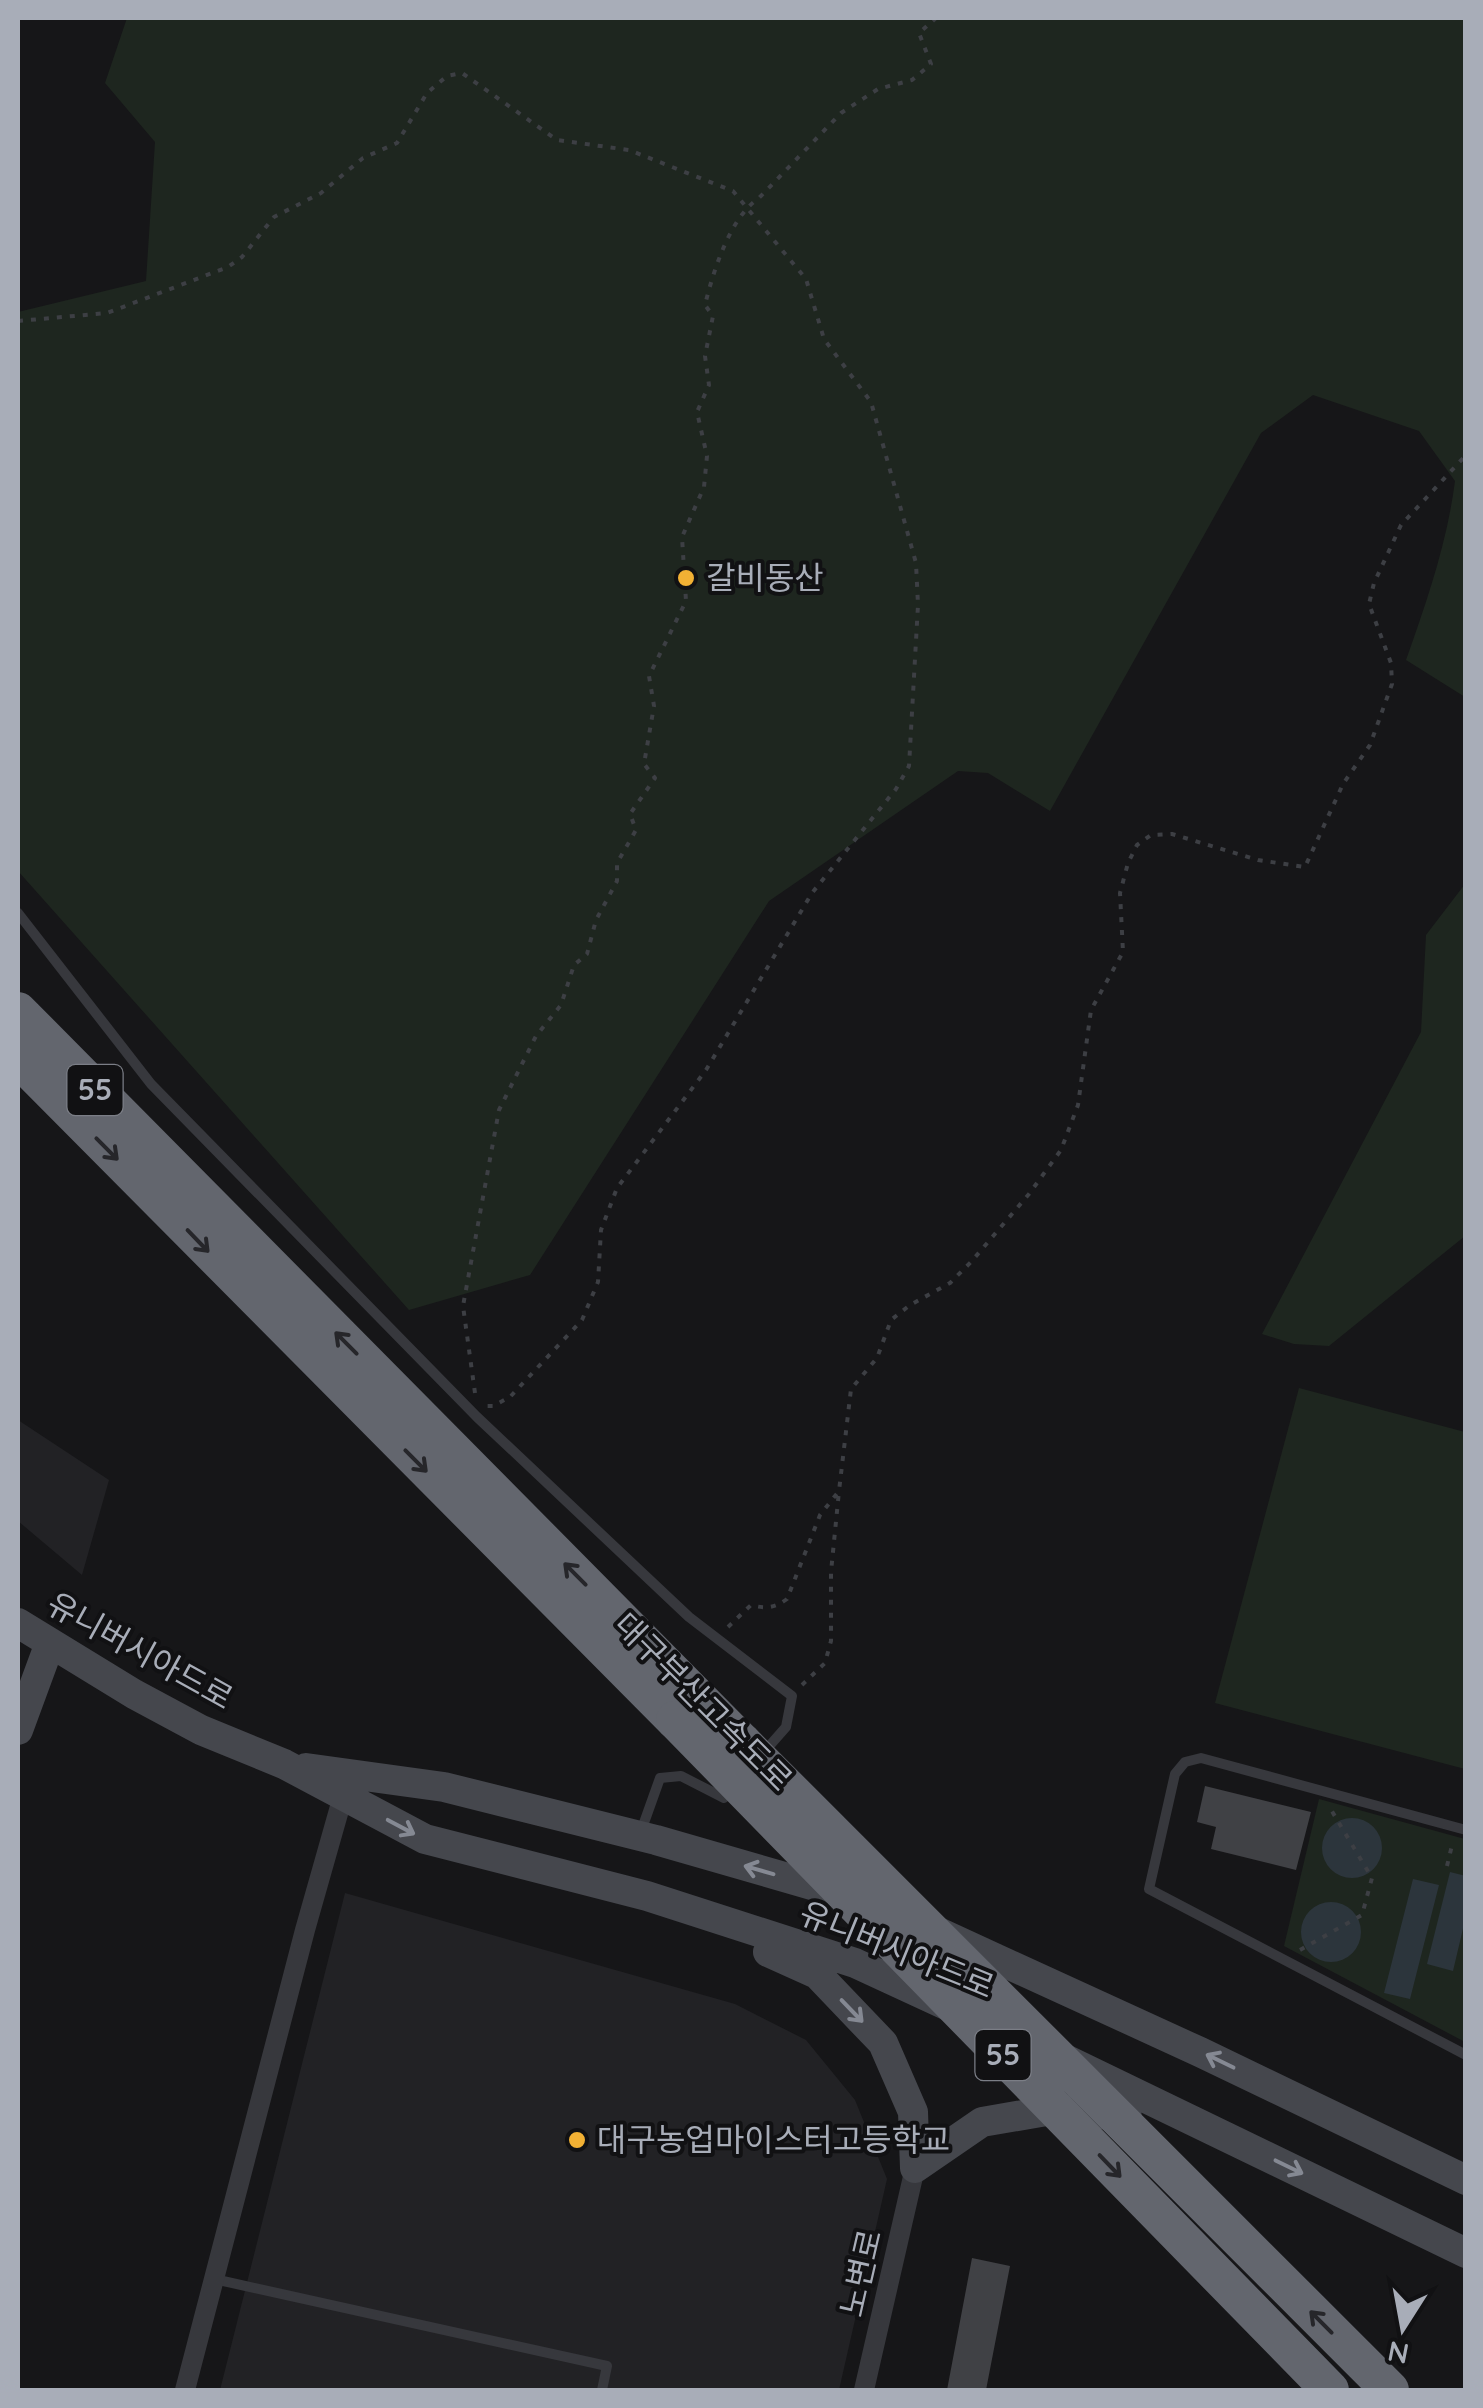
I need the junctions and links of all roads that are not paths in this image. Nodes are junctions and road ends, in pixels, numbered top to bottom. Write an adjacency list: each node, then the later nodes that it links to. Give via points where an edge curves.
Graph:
1 (18, 914): 12 (lane, via 150,1084 476,1417 689,1616 792,1696 786,1728 724,1798 682,1776 660,1778)
2 (18, 1011): 4 (highway, 대구부산고속도로 / 55)
3 (18, 1058): 4 (highway, 대구부산고속도로 / 55, one-way to 4)
4 (160, 1179): 5 (highway, 대구부산고속도로 / 55)
5 (260, 1281): 23 (highway, 대구부산고속도로 / 55, one-way to 23, bridge, via 675,1720); 24 (highway, 대구부산고속도로 / 55, one-way to 5, bridge, via 742,1742)
6 (18, 1622): 7 (main road, 유니버시아드로)
7 (50, 1644): 8 (main road); 9 (main road, 유니버시아드로, via 201,1730)
8 (18, 1730)
9 (284, 1764): 10 (main road, 유니버시아드로); 12 (main road, 유니버시아드로, via 444,1787)
10 (344, 1796): 13 (main road, 유니버시아드로, one-way to 13, via 425,1840); 19 (street)
11 (1461, 1829): 14 (lane, via 1201,1758 1184,1762 1175,1774 1149,1889)
12 (640, 1836): 17 (main road, 유니버시아드로, one-way to 12, via 875,1904)
13 (647, 1896): 15 (main road, 유니버시아드로, via 855,1962); 16 (main road, one-way to 16, via 817,1974 884,2043 912,2112)
14 (1466, 2055)
15 (1237, 2141): 16 (main road, via 1058,2108 982,2122); 18 (main road, 유니버시아드로, one-way to 18)
16 (915, 2168): 22 (street, 노변로)
17 (1466, 2180)
18 (1466, 2253)
19 (214, 2279): 20 (street); 21 (lane, via 607,2366)
20 (185, 2390)
21 (602, 2390)
22 (864, 2390)
23 (1330, 2390)
24 (1390, 2390)

